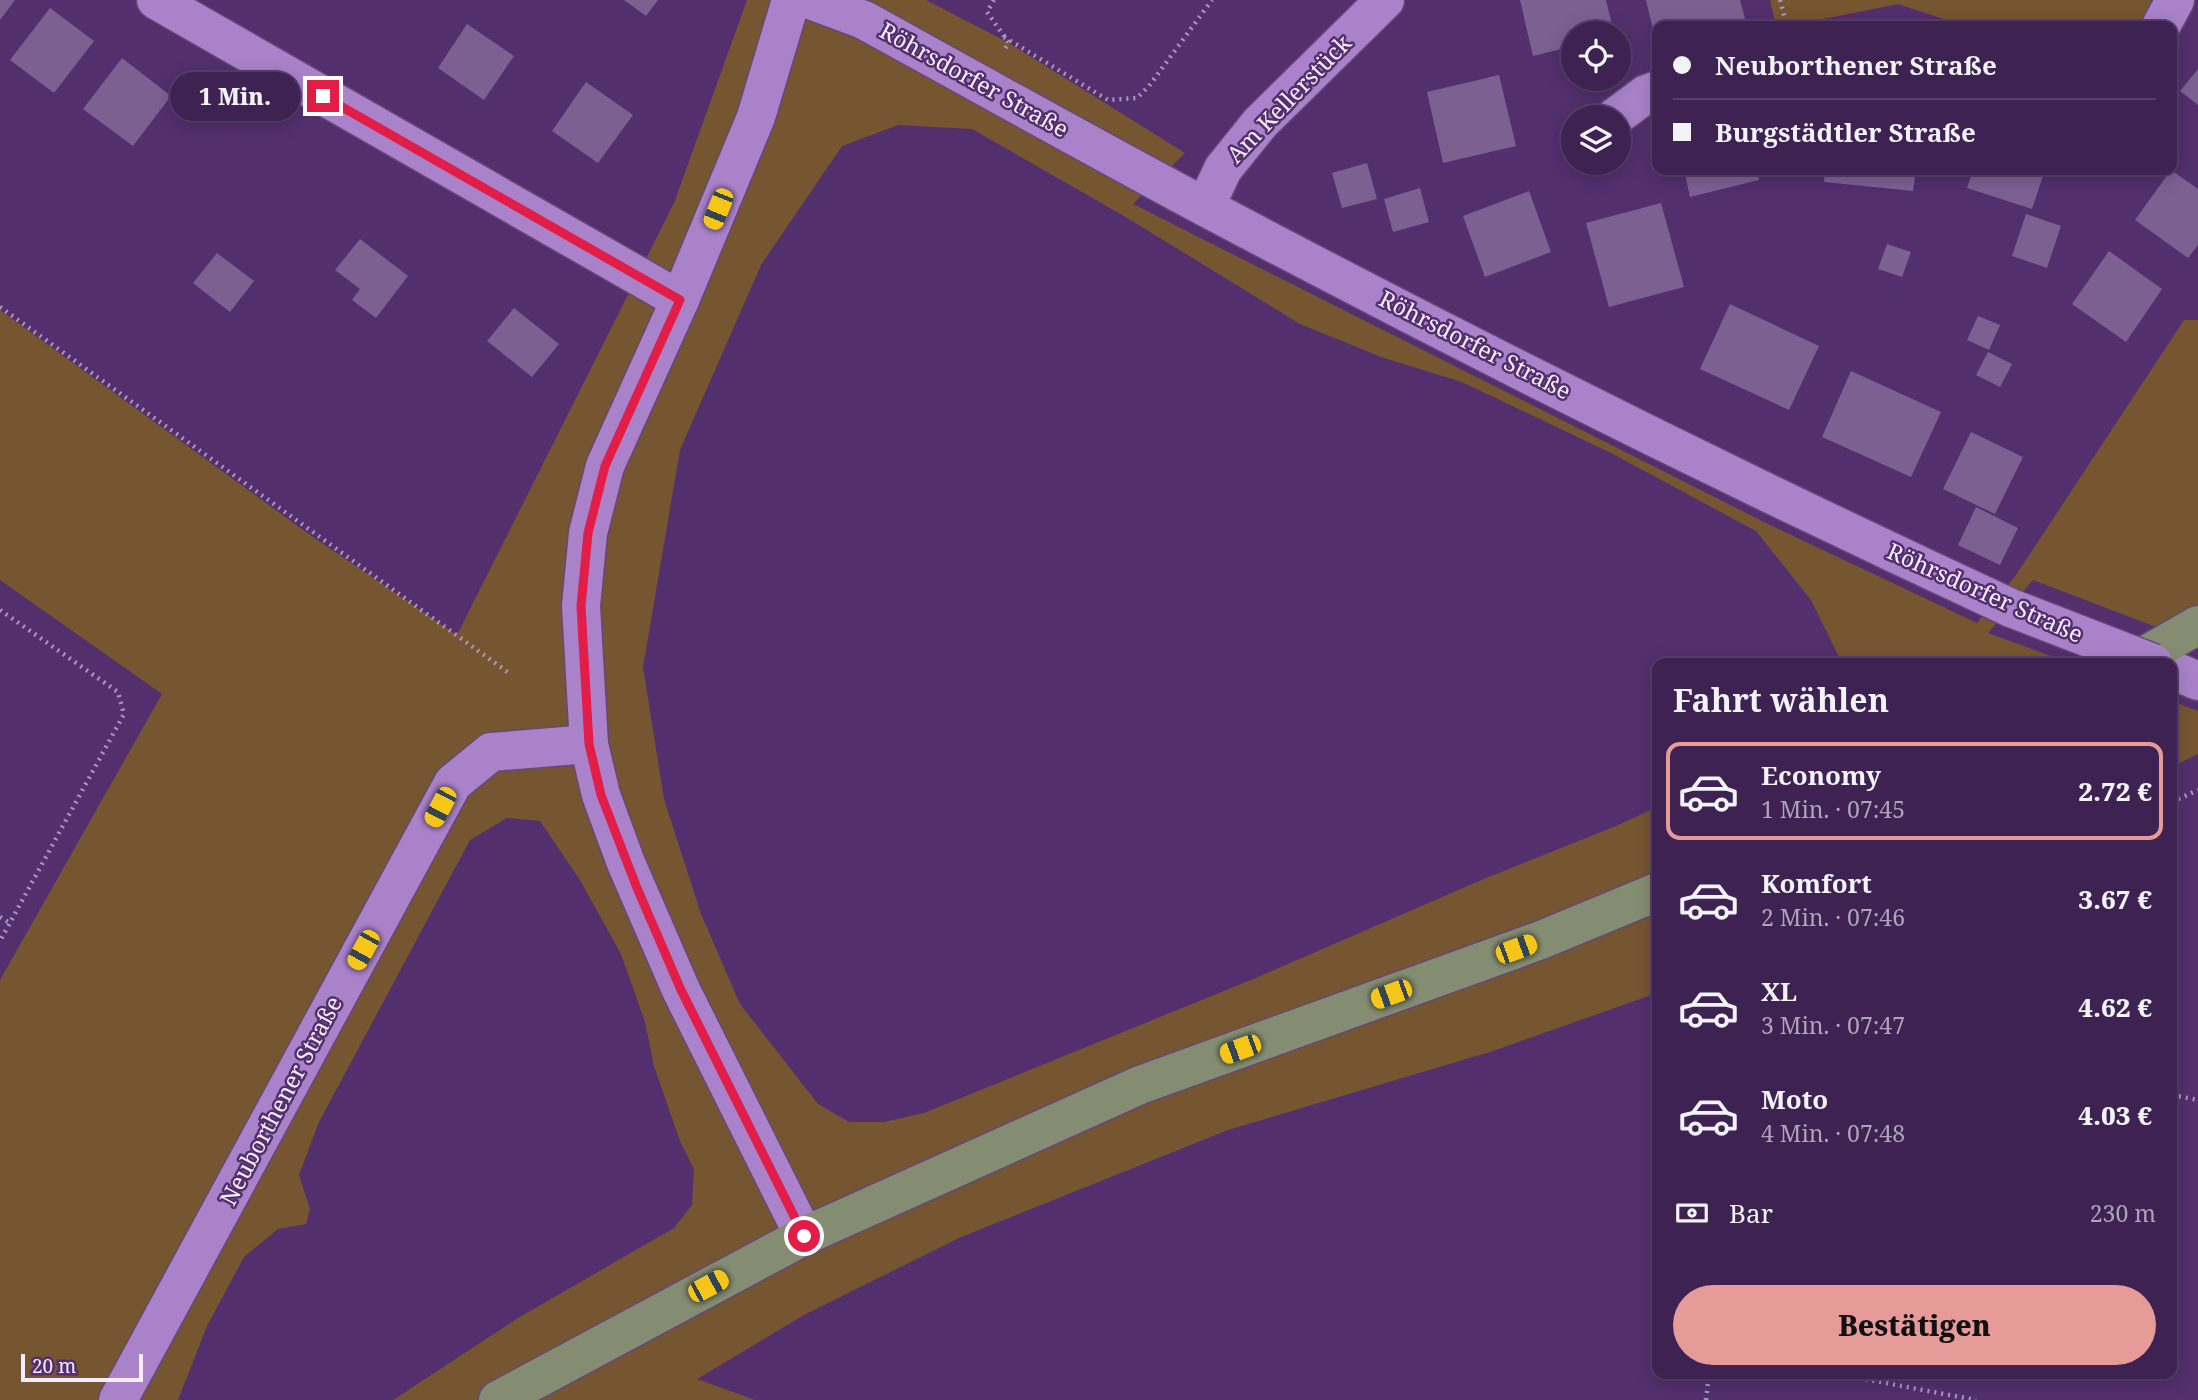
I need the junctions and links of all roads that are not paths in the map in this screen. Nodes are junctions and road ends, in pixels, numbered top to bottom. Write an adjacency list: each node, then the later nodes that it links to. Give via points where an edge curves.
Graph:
1 (156, 0): 10 (street)
2 (790, 0): 10 (street, via 756,117)
3 (810, 0): 9 (street, Röhrsdorfer Straße, via 864,20)
4 (1385, 0): 9 (street, Am Kellerstück, via 1260,123 1223,169)
5 (2175, 0): 6 (street)
6 (2164, 21)
7 (1652, 92): 8 (street)
8 (1631, 105)
9 (1205, 207): 12 (street, Röhrsdorfer Straße, bridge, via 1868,541 2011,608)
10 (680, 300): 16 (street, via 605,466 588,533 581,606)
11 (2198, 625): 13 (main road)
12 (2140, 658)
13 (2141, 658)
14 (2177, 672): 15 (street)
15 (2198, 681)
16 (589, 744): 18 (street, via 601,795 631,876 681,990); 19 (street, Neuborthener Straße, via 491,752 453,783)
17 (1652, 894): 18 (main road, via 1541,940 1140,1085)
18 (804, 1236): 20 (main road)
19 (118, 1400)
20 (498, 1400)

